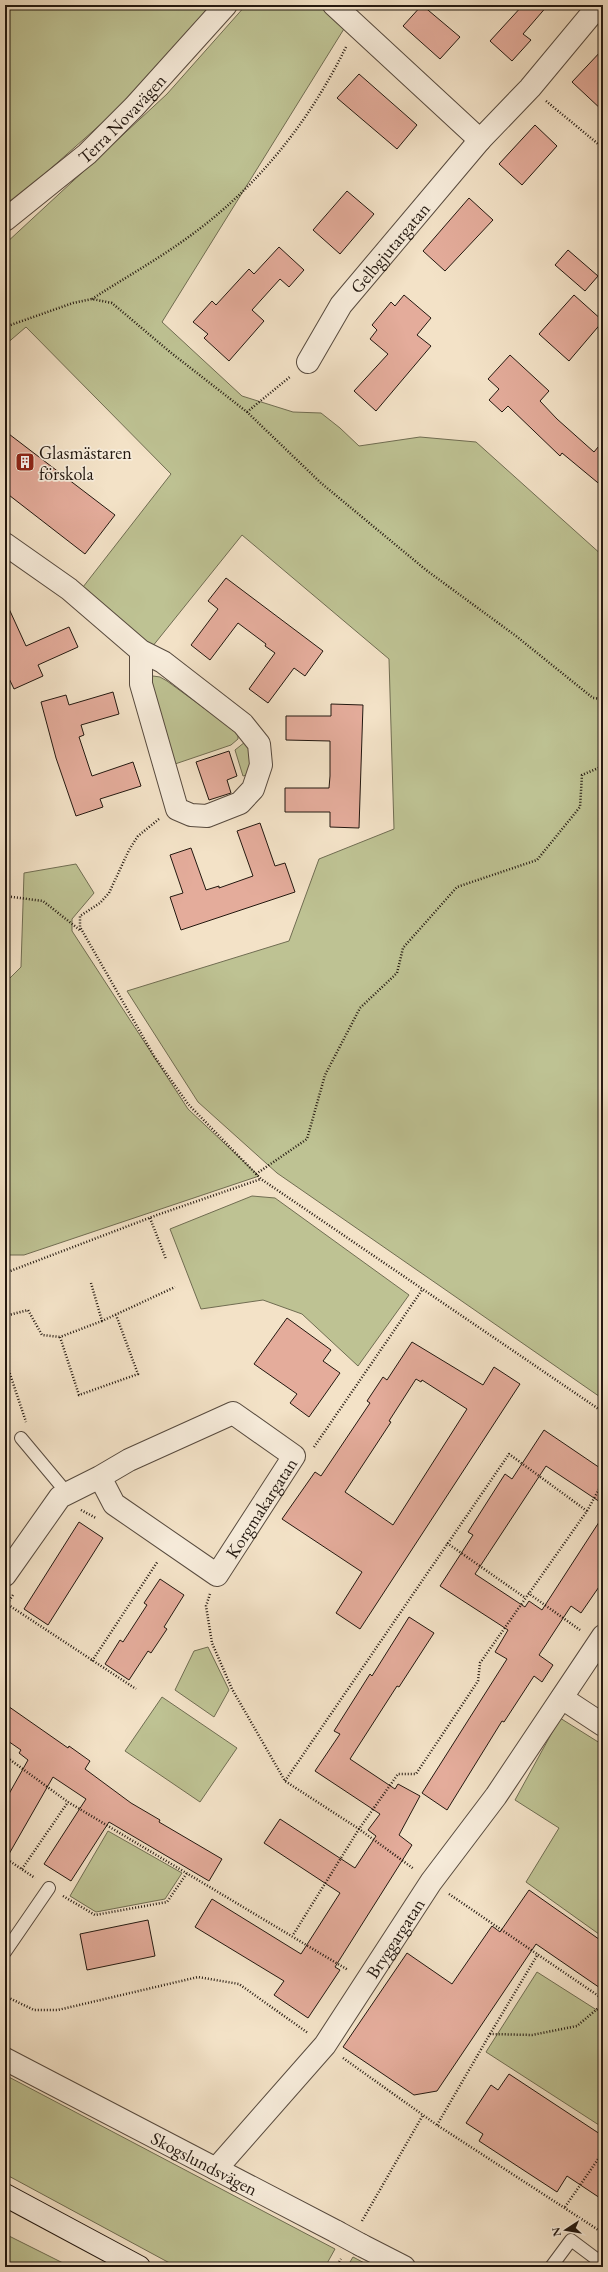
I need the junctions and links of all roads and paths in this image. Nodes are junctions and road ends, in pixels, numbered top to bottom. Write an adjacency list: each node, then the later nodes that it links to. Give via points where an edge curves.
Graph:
1 (226, 5): 8 (street, Terra Novavägen, via 134,107 87,154)
2 (334, 5): 4 (street)
3 (599, 5): 5 (street, Gelbgjutargatan)
4 (357, 26): 6 (street); 9 (path, via 330,80 287,144 242,193 194,233)
5 (530, 88): 6 (street, Gelbgjutargatan); 7 (path)
6 (480, 140): 11 (street, Gelbgjutargatan, via 341,305)
7 (603, 148)
8 (5, 220)
9 (92, 299): 10 (path, via 73,303); 12 (path, via 112,303)
10 (5, 327)
11 (308, 362): 12 (path)
12 (247, 412): 15 (path, via 321,483 426,570 516,636 593,698)
13 (5, 544): 14 (street, via 69,589)
14 (141, 651): 17 (street, via 141,684); 17 (street, via 163,662 243,724 259,744 261,765 253,789 240,803 207,816 191,815)
15 (603, 700)
16 (603, 766): 20 (path, via 582,775 580,807 537,860 457,887 403,948 397,973 360,1008 325,1075 307,1140)
17 (177, 809): 19 (path, via 138,836 128,850 109,893 100,903 80,916)
18 (5, 896): 19 (path, via 43,901)
19 (81, 931): 20 (path, via 154,1056 188,1104)
20 (256, 1174): 21 (path)
21 (261, 1179): 22 (path); 27 (path)
22 (150, 1218): 23 (path); 24 (path)
23 (166, 1259)
24 (5, 1273)
25 (91, 1283): 30 (path)
26 (176, 1287): 28 (path)
27 (422, 1290): 33 (path); 35 (path)
28 (116, 1315): 30 (path); 31 (path, via 138,1374 79,1395)
29 (5, 1316): 31 (path, via 28,1310 42,1335)
30 (102, 1321): 31 (path)
31 (60, 1337)
32 (5, 1359): 34 (path, via 27,1427)
33 (603, 1412)
34 (22, 1438): 38 (lane)
35 (310, 1452)
36 (100, 1476): 38 (street, Korgmakargatan); 43 (street, Korgmakargatan, via 114,1504); 43 (street, Korgmakargatan, via 129,1460 233,1413 294,1456)
37 (603, 1482): 39 (path)
38 (71, 1500): 40 (path); 44 (street, Korgmakargatan, via 60,1497)
39 (587, 1511): 41 (path, via 509,1454); 45 (path)
40 (102, 1521)
41 (447, 1543): 46 (path); 54 (path)
42 (159, 1559): 49 (path)
43 (217, 1575): 54 (path, via 206,1606 212,1643 232,1689)
44 (10, 1583): 47 (path)
45 (528, 1593): 46 (path); 48 (path)
46 (524, 1597): 56 (path, via 480,1663 478,1681 416,1774 398,1774)
47 (6, 1605): 49 (path)
48 (593, 1634): 51 (street, Bryggargatan)
49 (92, 1661): 50 (path)
50 (136, 1689)
51 (562, 1698): 52 (street); 60 (street, Bryggargatan, via 496,1796)
52 (603, 1725)
53 (5, 1756): 55 (path)
54 (285, 1781): 56 (path)
55 (68, 1802): 58 (path); 59 (path)
56 (359, 1829): 60 (path); 62 (path)
57 (5, 1858): 58 (path)
58 (22, 1869): 61 (path)
59 (187, 1873): 61 (path, via 167,1902 95,1916); 62 (path)
60 (431, 1882): 64 (path); 65 (street, Bryggargatan)
61 (49, 1888): 63 (lane)
62 (293, 1935): 65 (path)
63 (5, 1952)
64 (538, 1954): 66 (path); 68 (path)
65 (368, 1982): 73 (street, Bryggargatan, via 325,2045)
66 (603, 1999)
67 (603, 2004): 68 (path, via 578,2026 532,2035)
68 (490, 2034): 71 (path)
69 (5, 2059): 73 (street, Skogslundsvägen)
70 (423, 2115): 77 (path)
71 (437, 2125)
72 (603, 2152): 76 (path)
73 (216, 2169): 77 (street, Skogslundsvägen, bridge)
74 (5, 2195): 78 (street)
75 (5, 2205): 78 (street)
76 (565, 2206)
77 (354, 2242): 81 (path); 82 (street, Skogslundsvägen)
78 (100, 2247): 80 (street)
79 (603, 2264): 83 (lane, via 571,2240)
80 (139, 2267)
81 (336, 2267)
82 (404, 2267)
83 (551, 2267)

